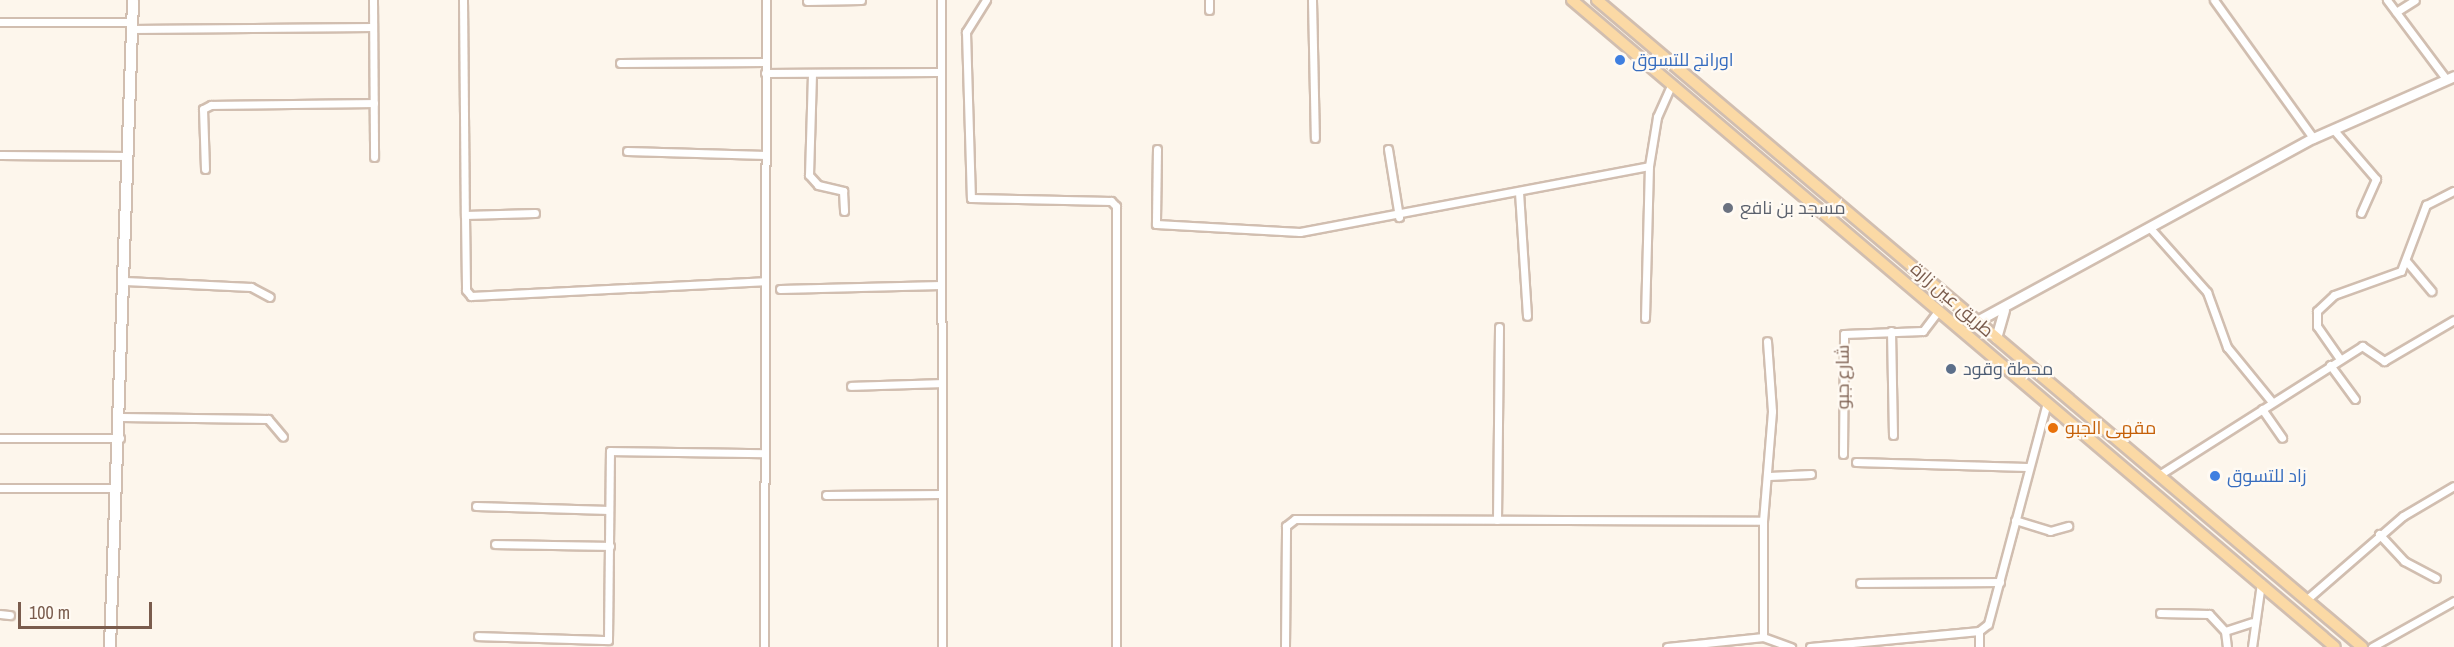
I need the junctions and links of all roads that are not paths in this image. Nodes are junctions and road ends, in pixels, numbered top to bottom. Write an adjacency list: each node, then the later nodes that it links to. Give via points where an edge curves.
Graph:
1 (133, 0): 19 (main road)
2 (374, 0): 20 (street)
3 (464, 0): 46 (street)
4 (766, 0): 21 (street)
5 (861, 0): 15 (street)
6 (941, 0): 23 (street)
7 (986, 0): 119 (street, via 966,32 971,198 1111,201 1116,206)
8 (1209, 0): 16 (street)
9 (1312, 0): 30 (street)
10 (1572, 0): 27 (main road, طريق عين زارة)
11 (1597, 0): 61 (main road, طريق عين زارة)
12 (2214, 0): 31 (street)
13 (2387, 0): 17 (street)
14 (2415, 0): 17 (street)
15 (807, 1)
16 (1209, 10)
17 (2396, 12): 26 (street)
18 (0, 22): 19 (street)
19 (132, 25): 20 (street); 37 (main road)
20 (374, 27): 28 (street)
21 (765, 62): 22 (street); 24 (street)
22 (620, 63)
23 (937, 72): 25 (street); 52 (street)
24 (765, 74): 25 (street); 36 (street)
25 (812, 74): 43 (street, via 809,175 818,185 843,191)
26 (2450, 78): 29 (street)
27 (1672, 84): 39 (street, via 1657,117); 57 (main road, طريق عين زارة)
28 (374, 103): 38 (street); 40 (street, via 211,105 203,109)
29 (2332, 129): 31 (street); 45 (street, via 2376,179)
30 (1315, 138)
31 (2313, 138): 48 (street)
32 (1156, 149): 47 (street, via 1159,225 1318,232)
33 (1388, 149): 47 (street)
34 (627, 151): 36 (street)
35 (0, 155): 37 (street)
36 (766, 155): 51 (street)
37 (128, 156): 50 (main road)
38 (374, 157)
39 (1648, 166): 42 (street); 59 (street)
40 (205, 169)
41 (2454, 191): 49 (street, via 2422,211)
42 (1519, 192): 47 (street); 58 (street)
43 (844, 211)
44 (535, 213): 46 (street)
45 (2361, 213)
46 (465, 215): 51 (street, via 466,290 471,296)
47 (1399, 217)
48 (2150, 228): 56 (street); 71 (street, via 2207,292 2227,347)
49 (2408, 262): 54 (street); 66 (street, via 2386,279 2334,295 2317,311 2317,326)
50 (125, 281): 55 (street, via 251,287); 74 (main road)
51 (764, 281): 80 (street)
52 (941, 285): 53 (street); 68 (street)
53 (780, 289)
54 (2431, 291)
55 (270, 297)
56 (2004, 310): 61 (street); 64 (street)
57 (1938, 311): 63 (street, شارع جبو, via 1925,330); 72 (main road, طريق عين زارة)
58 (1527, 316)
59 (1645, 318)
60 (2454, 320): 66 (street, via 2388,360 2381,361 2365,345)
61 (1977, 321): 64 (main road, طريق عين زارة)
62 (1499, 327): 94 (street)
63 (1891, 331): 75 (street); 81 (street, شارع جبو, via 1844,334)
64 (1996, 338): 85 (main road, طريق عين زارة)
65 (1767, 341): 86 (street)
66 (2340, 358): 67 (street)
67 (2330, 364): 70 (street); 71 (street)
68 (941, 383): 69 (street); 90 (street)
69 (850, 386)
70 (2355, 399)
71 (2272, 402): 73 (street)
72 (2047, 403): 83 (street); 104 (main road, طريق عين زارة)
73 (2262, 409): 79 (street); 85 (street)
74 (121, 417): 76 (street, via 268,419); 78 (main road)
75 (1893, 435)
76 (283, 437)
77 (0, 438): 78 (street)
78 (121, 438): 89 (main road)
79 (2282, 438)
80 (762, 453): 93 (street, via 614,449 608,457); 117 (street)
81 (1843, 454)
82 (1856, 462): 83 (street)
83 (2027, 467): 95 (street)
84 (1811, 474): 86 (street)
85 (2158, 475): 105 (main road, طريق عين زارة)
86 (1769, 476): 96 (street)
87 (2454, 486): 98 (street)
88 (0, 488): 89 (street)
89 (119, 488): 116 (main road)
90 (942, 494): 91 (street); 118 (street)
91 (826, 495)
92 (476, 506): 93 (street)
93 (609, 510): 100 (street)
94 (1497, 520): 96 (street); 120 (street, via 1290,521)
95 (2015, 520): 97 (street, via 2050,531); 102 (street)
96 (1763, 521): 114 (street)
97 (2068, 526)
98 (2379, 534): 101 (street, via 2404,561); 105 (street)
99 (495, 544): 100 (street)
100 (610, 546): 113 (street, via 608,640)
101 (2436, 578)
102 (2000, 582): 103 (street); 111 (street, via 1988,624)
103 (1860, 583)
104 (2261, 584): 110 (street); 127 (main road, طريق عين زارة)
105 (2306, 600): 128 (main road, طريق عين زارة)
106 (2454, 601): 129 (street)
107 (2160, 613): 112 (street, via 2201,611)
108 (0, 615): 109 (street)
109 (10, 615)
110 (2252, 622): 112 (street); 126 (street)
111 (1979, 631): 115 (street); 124 (street)
112 (2225, 631): 125 (street)
113 (478, 636)
114 (1763, 637): 121 (street); 122 (street)
115 (1857, 645): 123 (street)
116 (110, 647)
117 (764, 647)
118 (942, 647)
119 (1116, 647)
120 (1285, 647)
121 (1667, 647)
122 (1791, 647)
123 (1810, 647)
124 (1979, 647)
125 (2227, 647)
126 (2252, 647)
127 (2335, 647)
128 (2362, 647)
129 (2372, 647)

